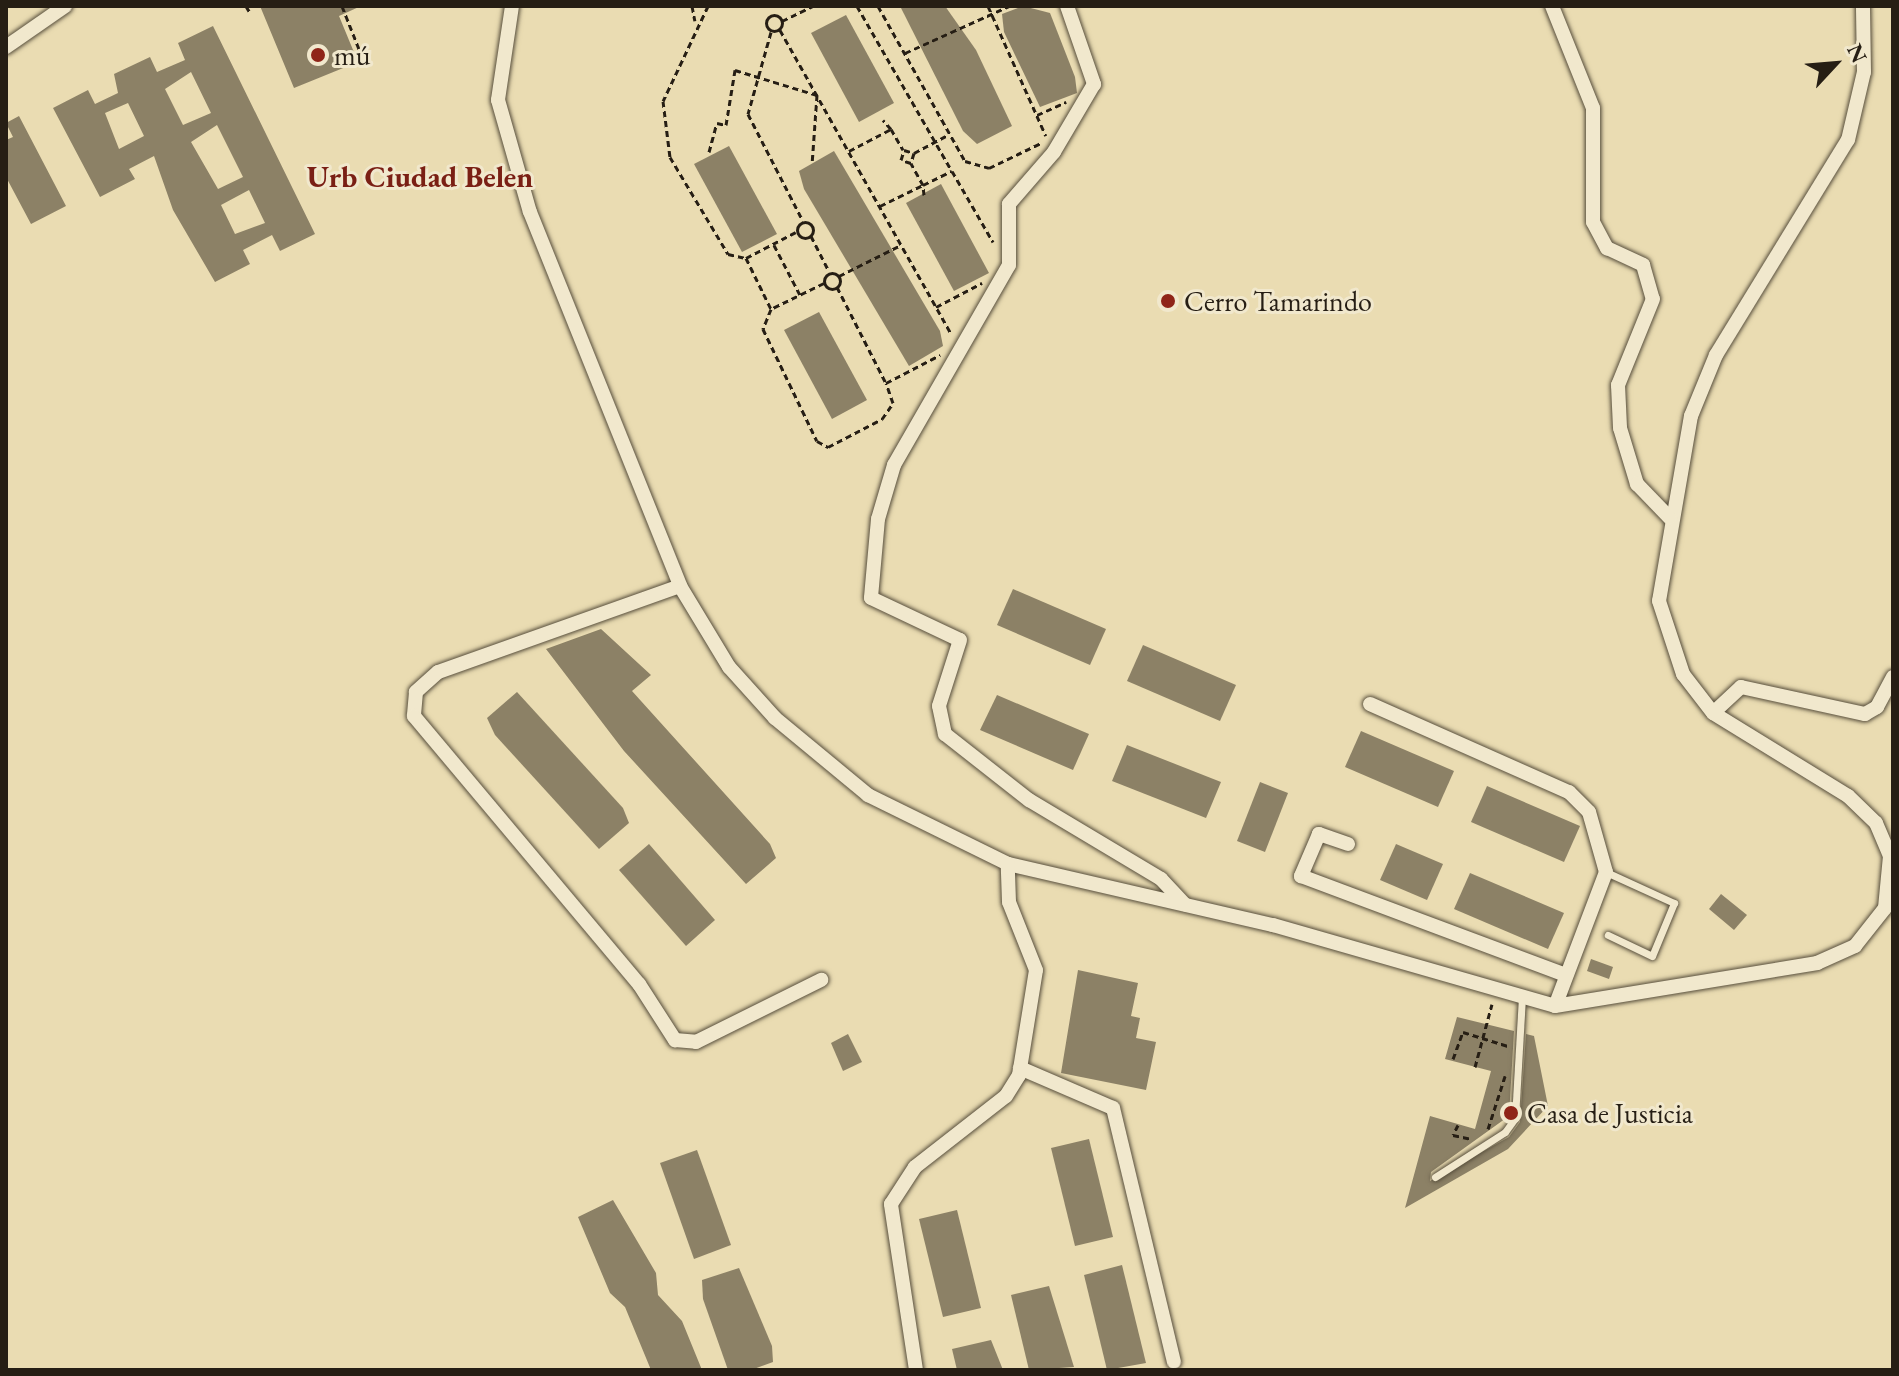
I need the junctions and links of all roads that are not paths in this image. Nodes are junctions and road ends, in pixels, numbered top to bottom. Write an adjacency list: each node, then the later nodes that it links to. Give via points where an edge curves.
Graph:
1 (65, 6): 6 (street)
2 (512, 6): 8 (street, via 498,70 504,138)
3 (1067, 6): 15 (street, via 1094,84 1054,152 1009,204 1009,265 894,465 878,519 871,598 960,640 939,706 945,734 1029,800 1161,879)
4 (1552, 6): 7 (street, via 1593,108 1593,222 1607,248 1643,265 1653,299 1618,385 1620,428 1637,484)
5 (1863, 6): 7 (street, via 1864,72 1848,140 1708,373)
6 (6, 47)
7 (1670, 518): 11 (street, via 1659,601 1664,627 1683,674)
8 (680, 586): 13 (street, via 729,667 801,742 868,795); 18 (street, via 438,672 416,692 414,716 639,984 675,1040 696,1042)
9 (1893, 677): 11 (street, via 1865,714 1741,687)
10 (1370, 704): 14 (street, via 1569,792 1591,818)
11 (1713, 713): 20 (street, via 1848,796 1876,823 1891,868 1881,917 1855,946 1817,963)
12 (1348, 844): 17 (street, via 1319,834 1301,876)
13 (1008, 864): 15 (street); 21 (street, via 1009,902 1036,970)
14 (1606, 872): 16 (lane, via 1674,903 1652,956); 17 (street)
15 (1185, 905): 19 (street)
16 (1608, 935)
17 (1566, 975): 20 (street)
18 (821, 980)
19 (1522, 997): 20 (street); 22 (lane, via 1515,1118 1505,1132)
20 (1555, 1006)
21 (1020, 1068): 23 (street, via 1113,1108); 24 (street, via 1006,1096 915,1167 893,1198 893,1251)
22 (1435, 1177)
23 (1174, 1362)
24 (916, 1370)

